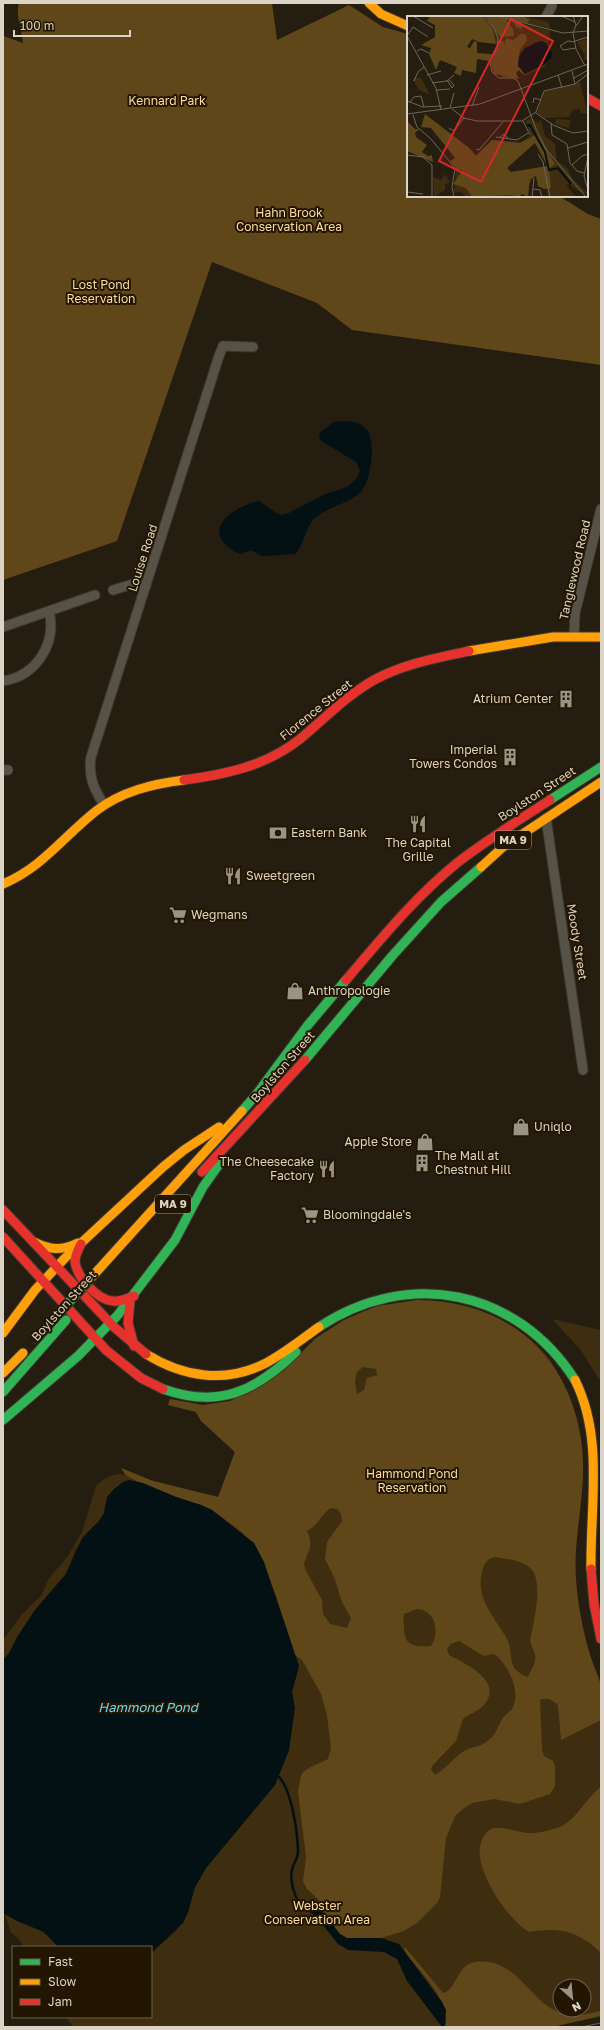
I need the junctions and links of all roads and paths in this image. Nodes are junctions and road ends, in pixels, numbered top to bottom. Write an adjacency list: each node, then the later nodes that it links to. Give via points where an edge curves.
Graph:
1 (369, 3): 4 (main road, via 381,14)
2 (552, 6): 3 (street)
3 (547, 16)
4 (407, 26)
5 (588, 99): 6 (main road)
6 (601, 106)
7 (253, 347): 9 (street, Louise Road, via 222,346)
8 (601, 509): 14 (street, Tanglewood Road, via 575,613)
9 (146, 586): 10 (street, via 133,584); 19 (street, Louise Road, via 91,758 91,782)
10 (113, 590)
11 (95, 595): 12 (street)
12 (49, 611): 13 (street); 16 (street, via 51,632 38,663 23,676)
13 (3, 627)
14 (574, 636): 15 (main road, Florence Street); 19 (main road, Florence Street, via 516,642 419,662 402,668 377,678 301,740 268,760 229,772 152,784)
15 (601, 637)
16 (3, 681)
17 (601, 767): 23 (main road, Boylston Street / MA 9, via 485,842 421,895 394,923 308,1025 266,1083)
18 (601, 782): 20 (main road, Boylston Street / MA 9)
19 (104, 805): 21 (main road, Florence Street, via 80,823 31,871)
20 (546, 818): 22 (street, Moody Street); 24 (main road, Boylston Street / MA 9, via 492,856 441,902 292,1076)
21 (3, 884)
22 (583, 1070)
23 (239, 1114): 28 (main road, via 170,1161); 34 (main road, Boylston Street / MA 9, bridge)
24 (250, 1121): 25 (main road, Boylston Street / MA 9); 33 (main road, via 209,1179 175,1240)
25 (196, 1179)
26 (3, 1210): 29 (main road)
27 (3, 1237): 31 (main road)
28 (85, 1239): 29 (main road, via 58,1250); 30 (main road); 33 (main road, via 76,1256 76,1270 82,1278 106,1300 120,1301)
29 (34, 1242): 30 (main road)
30 (57, 1266): 31 (main road); 35 (main road)
31 (43, 1282): 37 (main road); 38 (main road)
32 (99, 1284): 42 (main road, Boylston Street)
33 (132, 1298): 35 (main road); 40 (main road, via 128,1323)
34 (57, 1316)
35 (111, 1324): 38 (main road); 40 (main road)
36 (316, 1329): 38 (main road, via 286,1363 266,1379 238,1393 216,1398 188,1397 160,1389 124,1366); 40 (main road, via 284,1354 266,1364 248,1372 223,1376 198,1375 176,1370); 44 (main road, via 340,1314 371,1301 405,1294 432,1293 460,1297 499,1310 526,1326 553,1350 582,1394 597,1438 599,1474 590,1571)
37 (3, 1333)
38 (95, 1339): 43 (main road)
39 (30, 1344): 41 (main road, Boylston Street)
40 (134, 1346)
41 (3, 1373)
42 (3, 1392)
43 (3, 1420)
44 (601, 1640)

